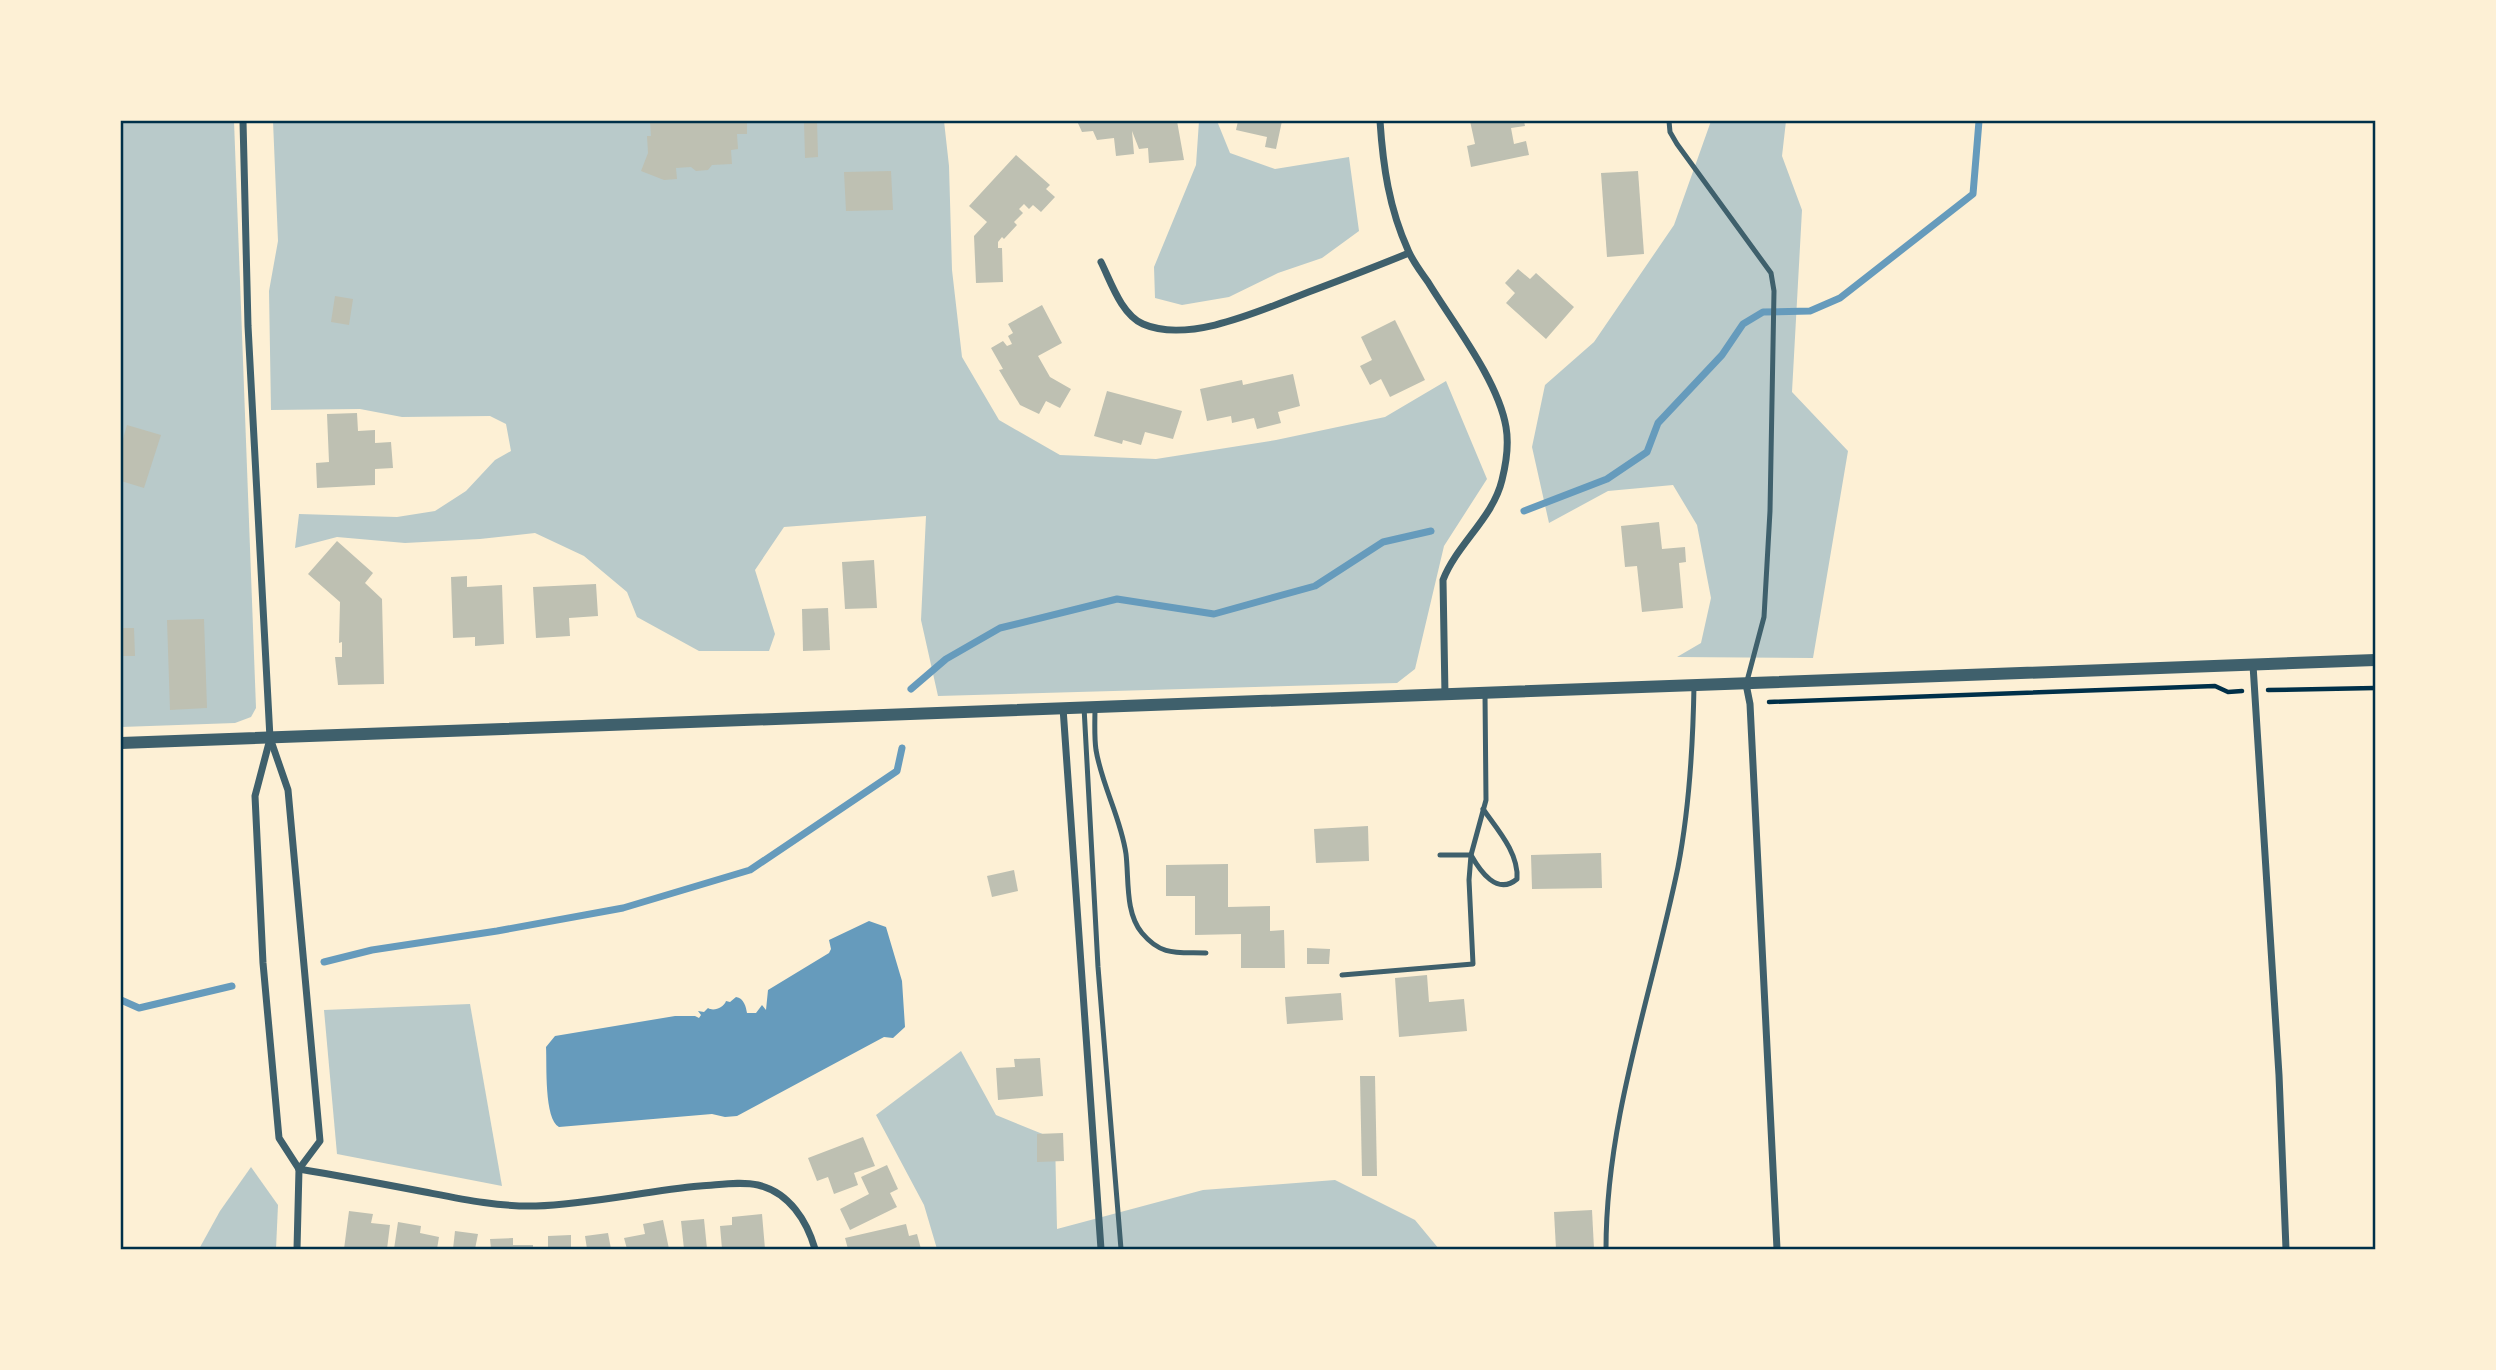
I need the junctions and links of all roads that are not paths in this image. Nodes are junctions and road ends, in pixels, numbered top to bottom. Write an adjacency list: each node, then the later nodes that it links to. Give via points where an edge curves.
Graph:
1 (243, 121): 14 (street, via 248,326)
2 (1380, 121): 4 (street, via 1390,202)
3 (1669, 121): 8 (lane, via 1677,144 1771,273 1770,511 1764,617)
4 (1409, 253): 5 (street, via 1247,316 1181,330 1162,329 1133,317); 11 (street, via 1488,377 1507,429 1502,483 1443,580)
5 (1101, 262)
6 (2375, 660): 7 (street)
7 (2253, 665): 8 (street); 28 (street, via 2280,1075)
8 (1746, 684): 9 (street); 27 (street)
9 (1694, 686): 10 (street); 26 (lane, via 1693,740 1678,865 1626,1081 1614,1151)
10 (1485, 694): 11 (street); 16 (lane)
11 (1444, 695): 12 (street)
12 (1089, 707): 13 (street); 19 (lane, via 1101,772 1120,824 1131,910 1141,932 1164,952); 25 (lane, via 1098,967)
13 (1063, 708): 14 (street); 24 (street)
14 (270, 738): 15 (street); 21 (street, via 255,796 263,963 279,1138); 21 (street, via 288,789 320,1141)
15 (121, 743)
16 (1483, 809): 18 (lane); 18 (lane, via 1510,850 1517,879 1511,884 1492,881 1481,873)
17 (1440, 855): 18 (lane)
18 (1471, 855): 20 (lane, via 1473,964)
19 (1206, 953)
20 (1342, 975)
21 (299, 1169): 22 (street); 23 (street, via 450,1197 534,1206 664,1189 756,1184 773,1189 793,1205)
22 (297, 1249)
23 (815, 1249)
24 (1101, 1249)
25 (1121, 1249)
26 (1606, 1249)
27 (1777, 1249)
28 (2286, 1249)

